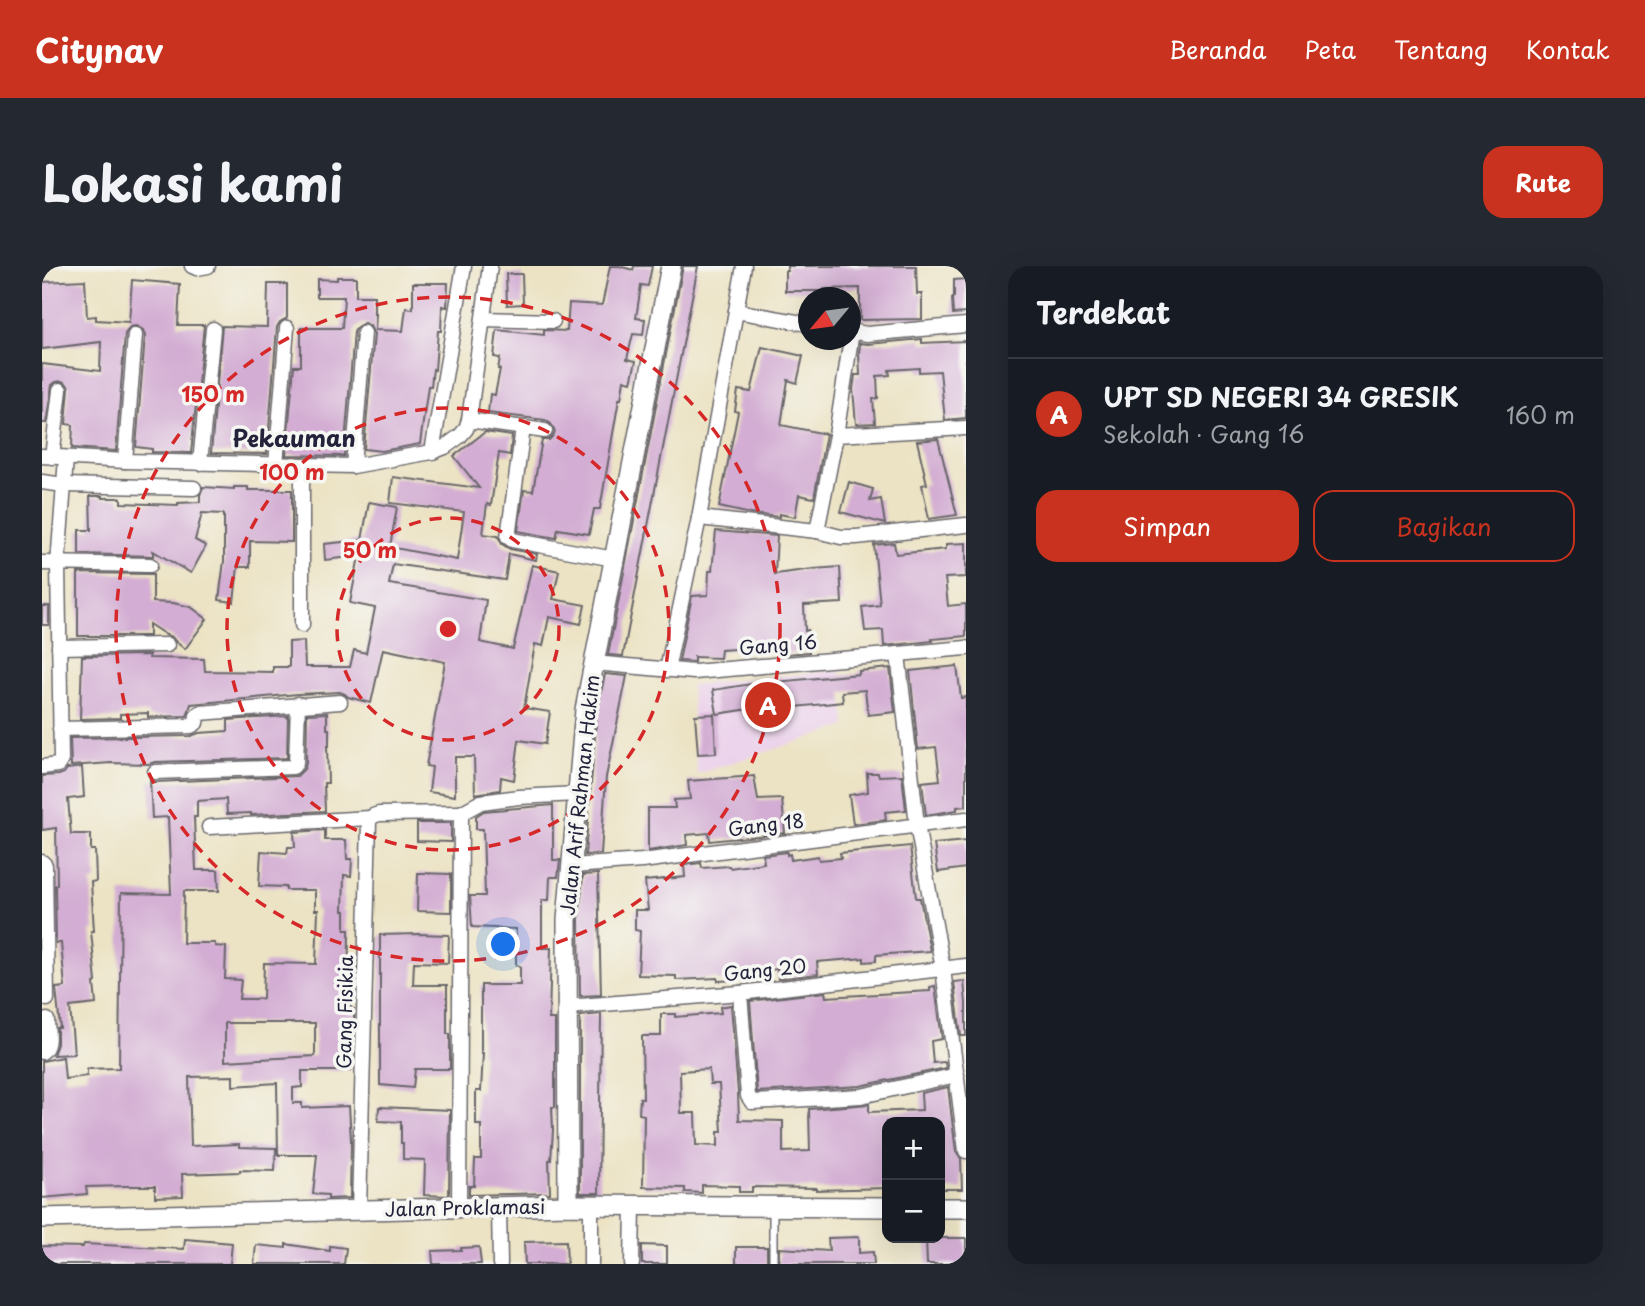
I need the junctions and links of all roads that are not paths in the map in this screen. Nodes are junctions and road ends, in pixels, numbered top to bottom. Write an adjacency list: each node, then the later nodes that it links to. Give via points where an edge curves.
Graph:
1 (192, 266): 2 (street)
2 (208, 266)
3 (464, 266): 7 (street)
4 (490, 266): 8 (street)
5 (671, 266): 41 (main road, Jalan Arif Rahman Hakim)
6 (744, 266): 9 (street)
7 (462, 284): 8 (street); 26 (street)
8 (486, 285): 10 (street)
9 (736, 311): 12 (street); 36 (street)
10 (483, 319): 11 (street); 21 (street)
11 (553, 321)
12 (798, 322)
13 (966, 325): 17 (street)
14 (287, 328): 30 (street)
15 (214, 329): 29 (street)
16 (364, 333): 32 (street)
17 (861, 333)
18 (135, 335): 28 (street)
19 (848, 350): 25 (street)
20 (60, 390): 27 (street)
21 (469, 419): 22 (street); 26 (street, via 460,436)
22 (523, 428): 24 (street); 41 (street, via 508,537)
23 (966, 428): 25 (street)
24 (545, 431)
25 (836, 435): 38 (street)
26 (432, 452): 32 (street)
27 (53, 457): 28 (street); 34 (street)
28 (125, 461): 29 (street)
29 (200, 463): 30 (street)
30 (276, 465): 31 (street)
31 (302, 465): 32 (street); 44 (street)
32 (353, 466)
33 (42, 482): 34 (street)
34 (64, 485): 35 (street); 40 (street)
35 (194, 488)
36 (699, 518): 38 (street); 50 (street)
37 (966, 524): 38 (street, via 856,537)
38 (817, 531)
39 (42, 549): 40 (street)
40 (58, 557): 42 (street); 43 (street); 46 (street)
41 (614, 559): 49 (main road, Jalan Arif Rahman Hakim)
42 (42, 563)
43 (150, 565)
44 (302, 625)
45 (167, 645): 46 (street)
46 (59, 647): 53 (street)
47 (966, 648): 48 (street, Gang 16)
48 (898, 654): 50 (street, Gang 16, via 694,672); 60 (street)
49 (594, 663): 50 (street, Gang 16); 56 (main road, Jalan Arif Rahman Hakim)
50 (667, 670)
51 (340, 702): 52 (street)
52 (298, 704): 53 (street, via 200,713 191,726); 55 (street, via 293,767)
53 (60, 729): 54 (street, via 60,762)
54 (42, 767)
55 (155, 772)
56 (577, 794): 57 (street, via 481,803); 63 (main road, Jalan Arif Rahman Hakim)
57 (461, 813): 58 (street); 79 (street)
58 (372, 817): 61 (street); 83 (street, Gang Fisikia)
59 (966, 819): 60 (street, Gang 18)
60 (917, 825): 63 (street, Gang 18); 66 (street)
61 (209, 827)
62 (42, 862): 64 (street, via 46,865)
63 (572, 866): 69 (main road, Jalan Arif Rahman Hakim)
64 (44, 950): 68 (street)
65 (966, 966): 66 (street, Gang 20)
66 (943, 969): 67 (street, Gang 20); 72 (street)
67 (740, 993): 69 (street, Gang 20); 72 (street, via 752,1102 861,1096)
68 (47, 999)
69 (567, 1007): 74 (main road, Jalan Arif Rahman Hakim)
70 (47, 1020): 71 (street, via 48,1046)
71 (42, 1052)
72 (957, 1074): 73 (street)
73 (966, 1151)
74 (568, 1205): 75 (main road, Jalan Proklamasi); 77 (main road, Jalan Proklamasi)
75 (591, 1206): 76 (main road, Jalan Proklamasi); 86 (street)
76 (633, 1206): 78 (main road, Jalan Proklamasi); 87 (street)
77 (499, 1207): 79 (main road, Jalan Proklamasi); 85 (street)
78 (773, 1207): 80 (main road, Jalan Proklamasi); 88 (lane)
79 (459, 1208): 83 (main road, Jalan Proklamasi)
80 (882, 1208)
81 (945, 1208): 82 (main road)
82 (966, 1208)
83 (359, 1210): 84 (main road, Jalan Proklamasi)
84 (42, 1217)
85 (500, 1264)
86 (591, 1264)
87 (632, 1264)
88 (773, 1264)

